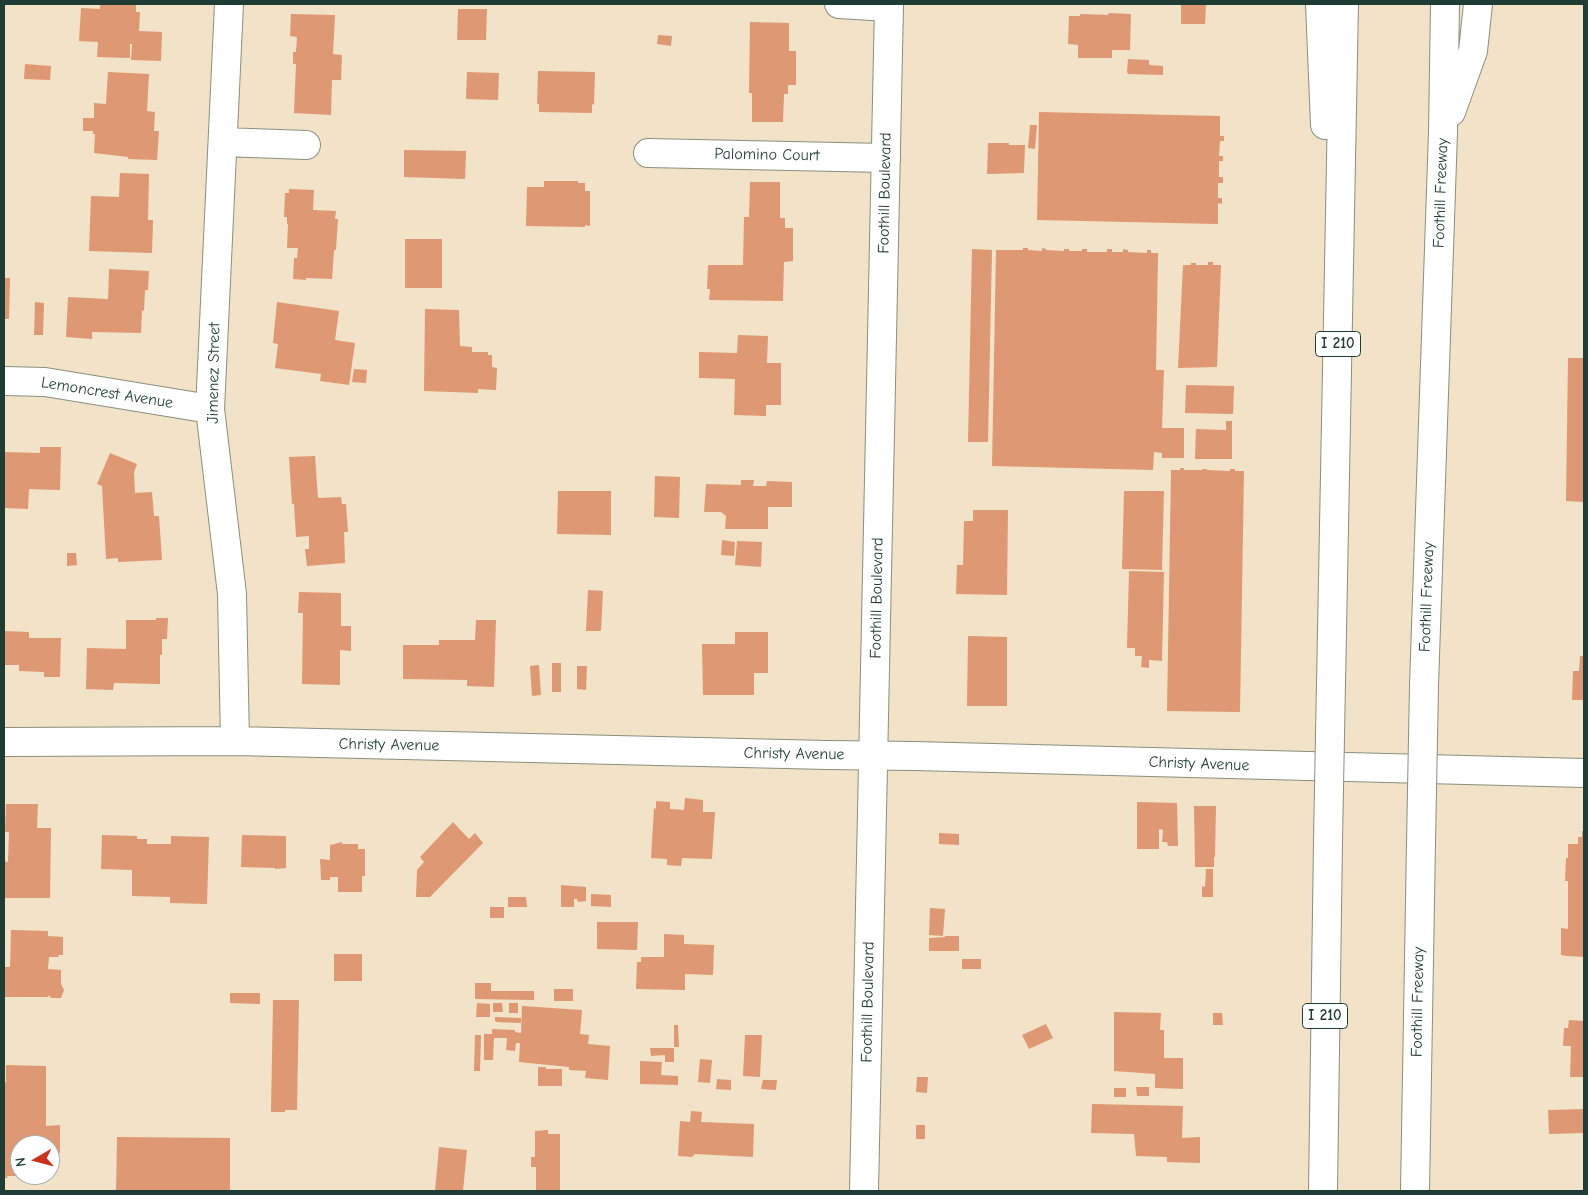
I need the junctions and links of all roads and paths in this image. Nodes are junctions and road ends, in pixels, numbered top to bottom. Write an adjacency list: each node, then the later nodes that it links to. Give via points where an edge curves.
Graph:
1 (230, 4): 9 (main road, Jimenez Street)
2 (839, 4): 7 (main road)
3 (1320, 4): 15 (main road)
4 (1344, 4): 15 (main road, I 210)
5 (1445, 4): 8 (main road, Foothill Freeway)
6 (1478, 4): 8 (main road, via 1473,51)
7 (889, 6): 12 (main road, Foothill Boulevard)
8 (1443, 132): 22 (main road, Foothill Freeway, bridge, via 1424,685)
9 (223, 142): 10 (main road); 14 (main road, Jimenez Street)
10 (306, 145)
11 (648, 152): 12 (main road, Palomino Court)
12 (886, 158): 18 (main road, Foothill Boulevard)
13 (4, 381): 14 (main road, Lemoncrest Avenue, via 45,382)
14 (210, 409): 16 (main road, Jimenez Street, via 232,594)
15 (1336, 414): 21 (main road, I 210, bridge)
16 (235, 741): 17 (main road, Christy Avenue); 18 (main road, Christy Avenue)
17 (4, 742)
18 (874, 756): 19 (main road, Christy Avenue); 20 (main road, Foothill Boulevard)
19 (1584, 773)
20 (864, 1191)
21 (1323, 1191)
22 (1416, 1191)

